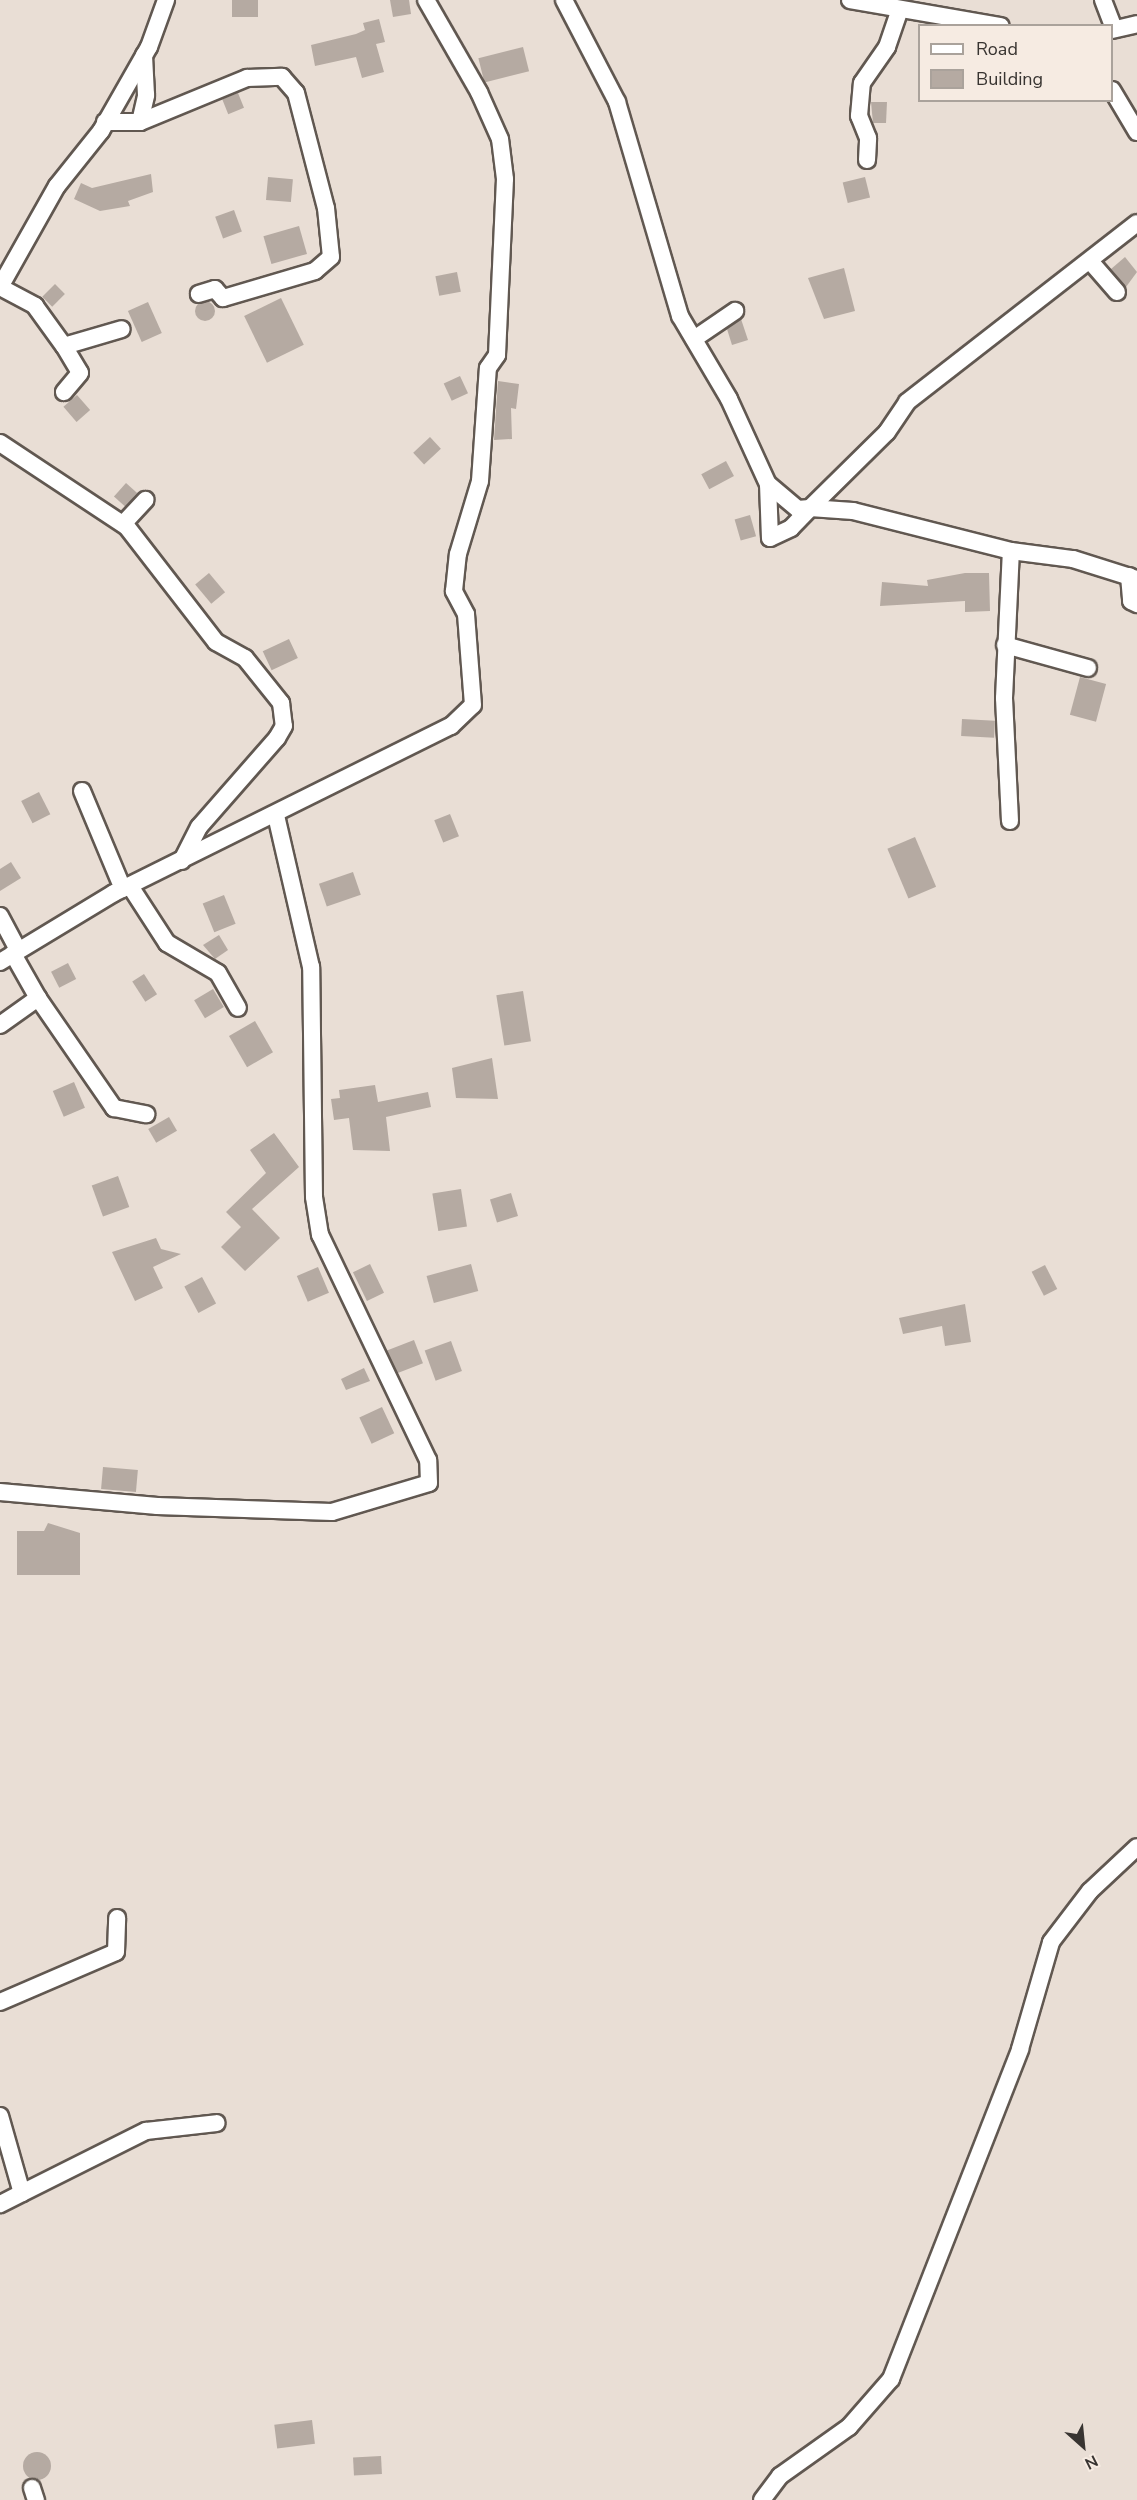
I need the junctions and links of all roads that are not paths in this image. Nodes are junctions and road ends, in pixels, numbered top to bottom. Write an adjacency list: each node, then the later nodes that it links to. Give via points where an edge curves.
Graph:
1 (166, 0): 11 (street)
2 (426, 0): 38 (street, via 479,92 500,139 505,179 497,354 488,368 483,459 458,554 454,591 466,614 473,705 451,726)
3 (564, 0): 24 (street, via 617,102 669,284)
4 (850, 0): 6 (street)
5 (1103, 0): 8 (street)
6 (900, 9): 7 (street); 16 (street, via 887,47 862,83 859,116 868,138)
7 (989, 24)
8 (1111, 24)
9 (1137, 24): 10 (street)
10 (1113, 30)
11 (144, 55): 13 (street); 14 (street, via 146,95)
12 (1113, 92): 15 (street)
13 (105, 122): 14 (street); 19 (street, via 57,186)
14 (140, 122): 21 (street, via 247,78 282,76 296,93 326,208 331,257 315,271 223,298 215,289)
15 (1137, 132)
16 (867, 160)
17 (1137, 223): 18 (street)
18 (1090, 261): 20 (street); 30 (street, via 907,402 886,432)
19 (0, 287): 25 (street, via 34,306)
20 (1117, 292)
21 (199, 294)
22 (735, 311): 24 (street)
23 (122, 329): 25 (street)
24 (694, 339): 28 (street)
25 (64, 346): 26 (street, via 80,374)
26 (64, 392)
27 (0, 443): 31 (street)
28 (768, 484): 30 (street, via 798,509); 30 (street, via 770,538 791,528)
29 (145, 500): 31 (street)
30 (810, 508): 32 (street, via 853,511)
31 (123, 524): 40 (street, via 216,642 245,658 285,715 277,738 199,827)
32 (1011, 551): 33 (street, via 1073,559); 35 (street)
33 (1133, 577): 34 (street, via 1131,601)
34 (1137, 604)
35 (1005, 645): 36 (street); 39 (street)
36 (1088, 668)
37 (82, 791): 41 (street)
38 (276, 815): 40 (street); 48 (street, via 311,967 314,1197 320,1235 428,1460 429,1483 332,1512 158,1506)
39 (1010, 821)
40 (182, 861): 41 (street)
41 (126, 887): 43 (street); 45 (street, via 167,943 218,973)
42 (0, 916): 43 (street)
43 (10, 956): 44 (street)
44 (38, 999): 46 (street); 47 (street, via 114,1108)
45 (238, 1008)
46 (0, 1025)
47 (146, 1114)
48 (0, 1492)
49 (1137, 1847): 56 (street, via 1090,1891 1051,1942 1020,2049 891,2379 849,2427 780,2476)
50 (117, 1918): 51 (street, via 116,1952)
51 (0, 2002)
52 (0, 2116): 54 (street)
53 (217, 2123): 54 (street, via 146,2130)
54 (22, 2193): 55 (street)
55 (0, 2204)
56 (762, 2500)

